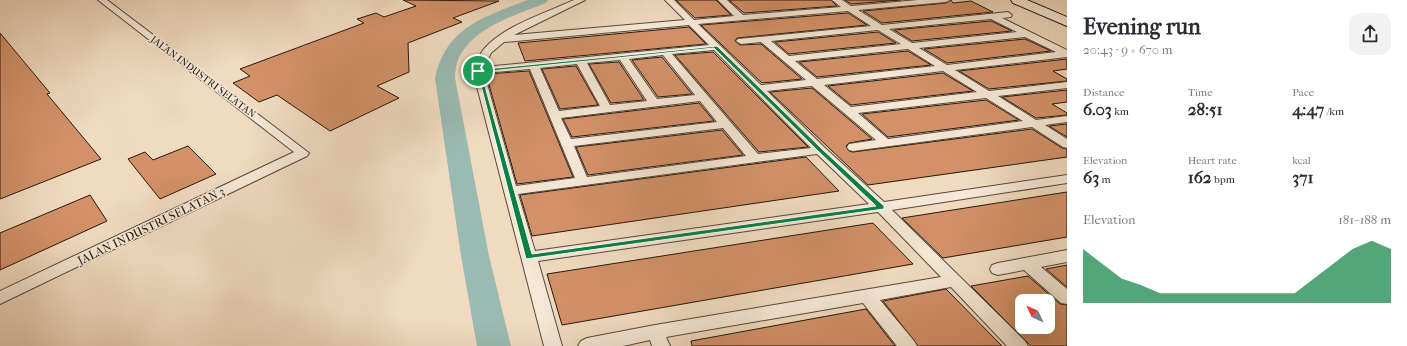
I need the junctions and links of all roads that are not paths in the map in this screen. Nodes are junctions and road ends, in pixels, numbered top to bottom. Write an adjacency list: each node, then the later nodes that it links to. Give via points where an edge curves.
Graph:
1 (102, 0): 47 (street, JALAN INDUSTRI SELATAN)
2 (581, 0): 17 (street)
3 (669, 0): 14 (street)
4 (722, 0): 5 (street); 12 (street)
5 (725, 0)
6 (836, 0): 9 (street)
7 (946, 0): 9 (street)
8 (1017, 0): 13 (street)
9 (851, 9): 12 (street); 15 (street)
10 (1008, 15): 11 (street)
11 (993, 17): 15 (street); 16 (street)
12 (742, 18): 14 (street)
13 (1067, 22)
14 (693, 23): 17 (street); 21 (street)
15 (880, 27): 18 (street); 20 (street)
16 (1026, 34): 20 (street); 23 (street)
17 (501, 39): 29 (street, via 487,52)
18 (763, 39): 19 (street); 25 (street)
19 (741, 41)
20 (909, 45): 25 (street); 28 (street)
21 (716, 46): 22 (street); 32 (street)
22 (665, 52): 24 (street); 34 (street)
23 (1067, 54): 28 (street)
24 (622, 56): 26 (street); 35 (street)
25 (786, 59): 30 (street)
26 (580, 60): 27 (street); 36 (street)
27 (534, 66): 29 (street); 38 (street)
28 (945, 68): 30 (street); 33 (street)
29 (478, 71): 51 (street)
30 (814, 82): 32 (street); 37 (street)
31 (1067, 85): 33 (street)
32 (758, 89): 46 (street)
33 (988, 95): 37 (street); 40 (street)
34 (704, 97): 35 (street); 41 (street)
35 (654, 103): 36 (street)
36 (607, 108): 38 (street)
37 (848, 111): 42 (street)
38 (554, 115): 43 (street)
39 (1067, 119): 40 (street)
40 (1033, 123): 42 (street); 44 (street)
41 (726, 124): 43 (street); 48 (street)
42 (885, 142): 45 (street)
43 (566, 143): 50 (street)
44 (1067, 144)
45 (853, 147)
46 (820, 150): 48 (street); 52 (street)
47 (303, 153): 59 (street, JALAN INDUSTRI SELATAN 3)
48 (755, 159): 50 (street)
49 (1067, 178): 52 (street)
50 (583, 182): 51 (street)
51 (511, 191): 54 (street)
52 (881, 207): 54 (street); 57 (street)
53 (1067, 256): 55 (street)
54 (529, 257): 62 (street)
55 (1027, 264): 56 (street); 60 (street)
56 (998, 269)
57 (953, 281): 58 (street); 65 (street)
58 (866, 295): 61 (street); 64 (street)
59 (0, 298)
60 (1067, 298)
61 (658, 339): 63 (street)
62 (553, 346)
63 (587, 346)
64 (908, 346)
65 (1019, 346)

